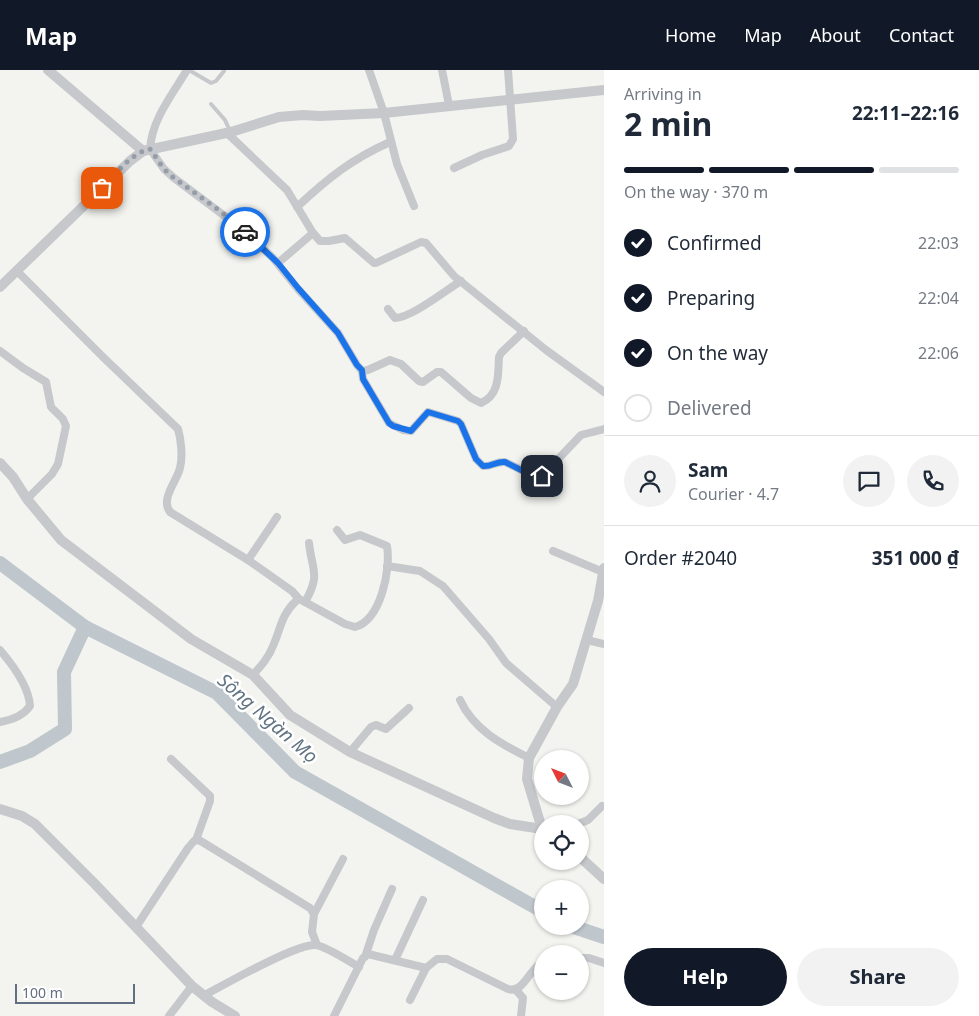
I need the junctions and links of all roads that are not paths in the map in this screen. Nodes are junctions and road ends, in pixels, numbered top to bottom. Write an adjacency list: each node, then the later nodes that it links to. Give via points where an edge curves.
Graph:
1 (48, 70): 14 (street)
2 (188, 70): 6 (lane, via 212,83); 14 (street, via 161,112)
3 (369, 70): 11 (street)
4 (442, 70): 10 (street)
5 (508, 70): 8 (street)
6 (224, 71)
7 (604, 90): 8 (street)
8 (510, 99): 10 (street); 15 (street, via 512,143)
9 (211, 104): 12 (lane, via 225,120)
10 (449, 105): 11 (street)
11 (384, 113): 12 (street, via 279,117); 13 (street)
12 (229, 132): 14 (street); 17 (street, via 287,190)
13 (390, 142): 16 (street); 17 (street, via 353,160)
14 (146, 150): 19 (street, via 174,178 242,229); 20 (street, via 130,161)
15 (454, 168)
16 (414, 206)
17 (297, 207): 18 (street)
18 (312, 233): 19 (street); 21 (street, via 323,242 345,238 374,263 424,243)
19 (278, 263): 26 (street, via 338,333)
20 (17, 271): 22 (street); 35 (street, via 178,428 180,467 167,499 170,512)
21 (461, 281): 23 (street, via 403,317 395,318); 24 (street)
22 (0, 287)
23 (388, 309)
24 (524, 331): 26 (street, via 501,353 495,390 481,403 441,372 423,382 401,364 390,360); 27 (street)
25 (0, 351): 30 (street, via 44,380 52,406 66,426 58,464)
26 (362, 370): 28 (street, via 363,379 391,425 411,431 428,412 458,421 476,459 487,467 505,462 538,478 581,435)
27 (604, 392)
28 (604, 429)
29 (0, 463): 30 (street)
30 (27, 499): 42 (street, via 61,540 115,583 191,639)
31 (277, 517): 35 (street)
32 (337, 530): 36 (street, via 345,540 360,535 385,544)
33 (309, 543): 38 (street, via 316,576 312,591)
34 (554, 551): 37 (street)
35 (248, 560): 38 (street)
36 (388, 566): 38 (street, via 376,610 360,626 345,624); 44 (street, via 420,572 443,586 489,638 506,663)
37 (604, 570): 39 (street)
38 (302, 600): 42 (street, via 294,602 283,616 271,652)
39 (587, 640): 40 (street); 44 (street, via 573,684)
40 (604, 644)
41 (0, 650): 46 (street, via 24,687 30,703 21,715)
42 (253, 675): 47 (street, via 290,714)
43 (460, 700): 48 (street, via 467,714 489,737)
44 (557, 707): 48 (street)
45 (409, 708): 47 (street, via 386,729 373,726)
46 (0, 722)
47 (350, 752): 54 (street, via 494,818)
48 (529, 758): 52 (street, via 528,779)
49 (171, 759): 55 (street, via 210,796)
50 (602, 806): 53 (street)
51 (0, 809): 62 (street, via 35,824)
52 (538, 815)
53 (589, 819)
54 (534, 828)
55 (196, 840): 61 (street, via 310,908); 62 (street)
56 (343, 859): 61 (street)
57 (589, 865): 58 (street)
58 (604, 879)
59 (392, 889): 64 (street)
60 (423, 900): 66 (street)
61 (314, 914): 63 (street, via 312,932)
62 (136, 927): 71 (street)
63 (317, 945): 68 (street); 73 (street, via 299,948)
64 (365, 957): 66 (street, via 372,954); 68 (street)
65 (589, 958): 67 (street)
66 (395, 960): 69 (street)
67 (604, 963)
68 (359, 967): 77 (street)
69 (426, 968): 72 (street, via 437,959 447,959); 74 (street)
70 (534, 970): 72 (street)
71 (192, 986): 73 (street); 76 (street)
72 (516, 990): 78 (street, via 523,998)
73 (203, 996): 75 (street)
74 (410, 1000)
75 (229, 1015)
76 (169, 1016)
77 (334, 1016)
78 (521, 1016)

